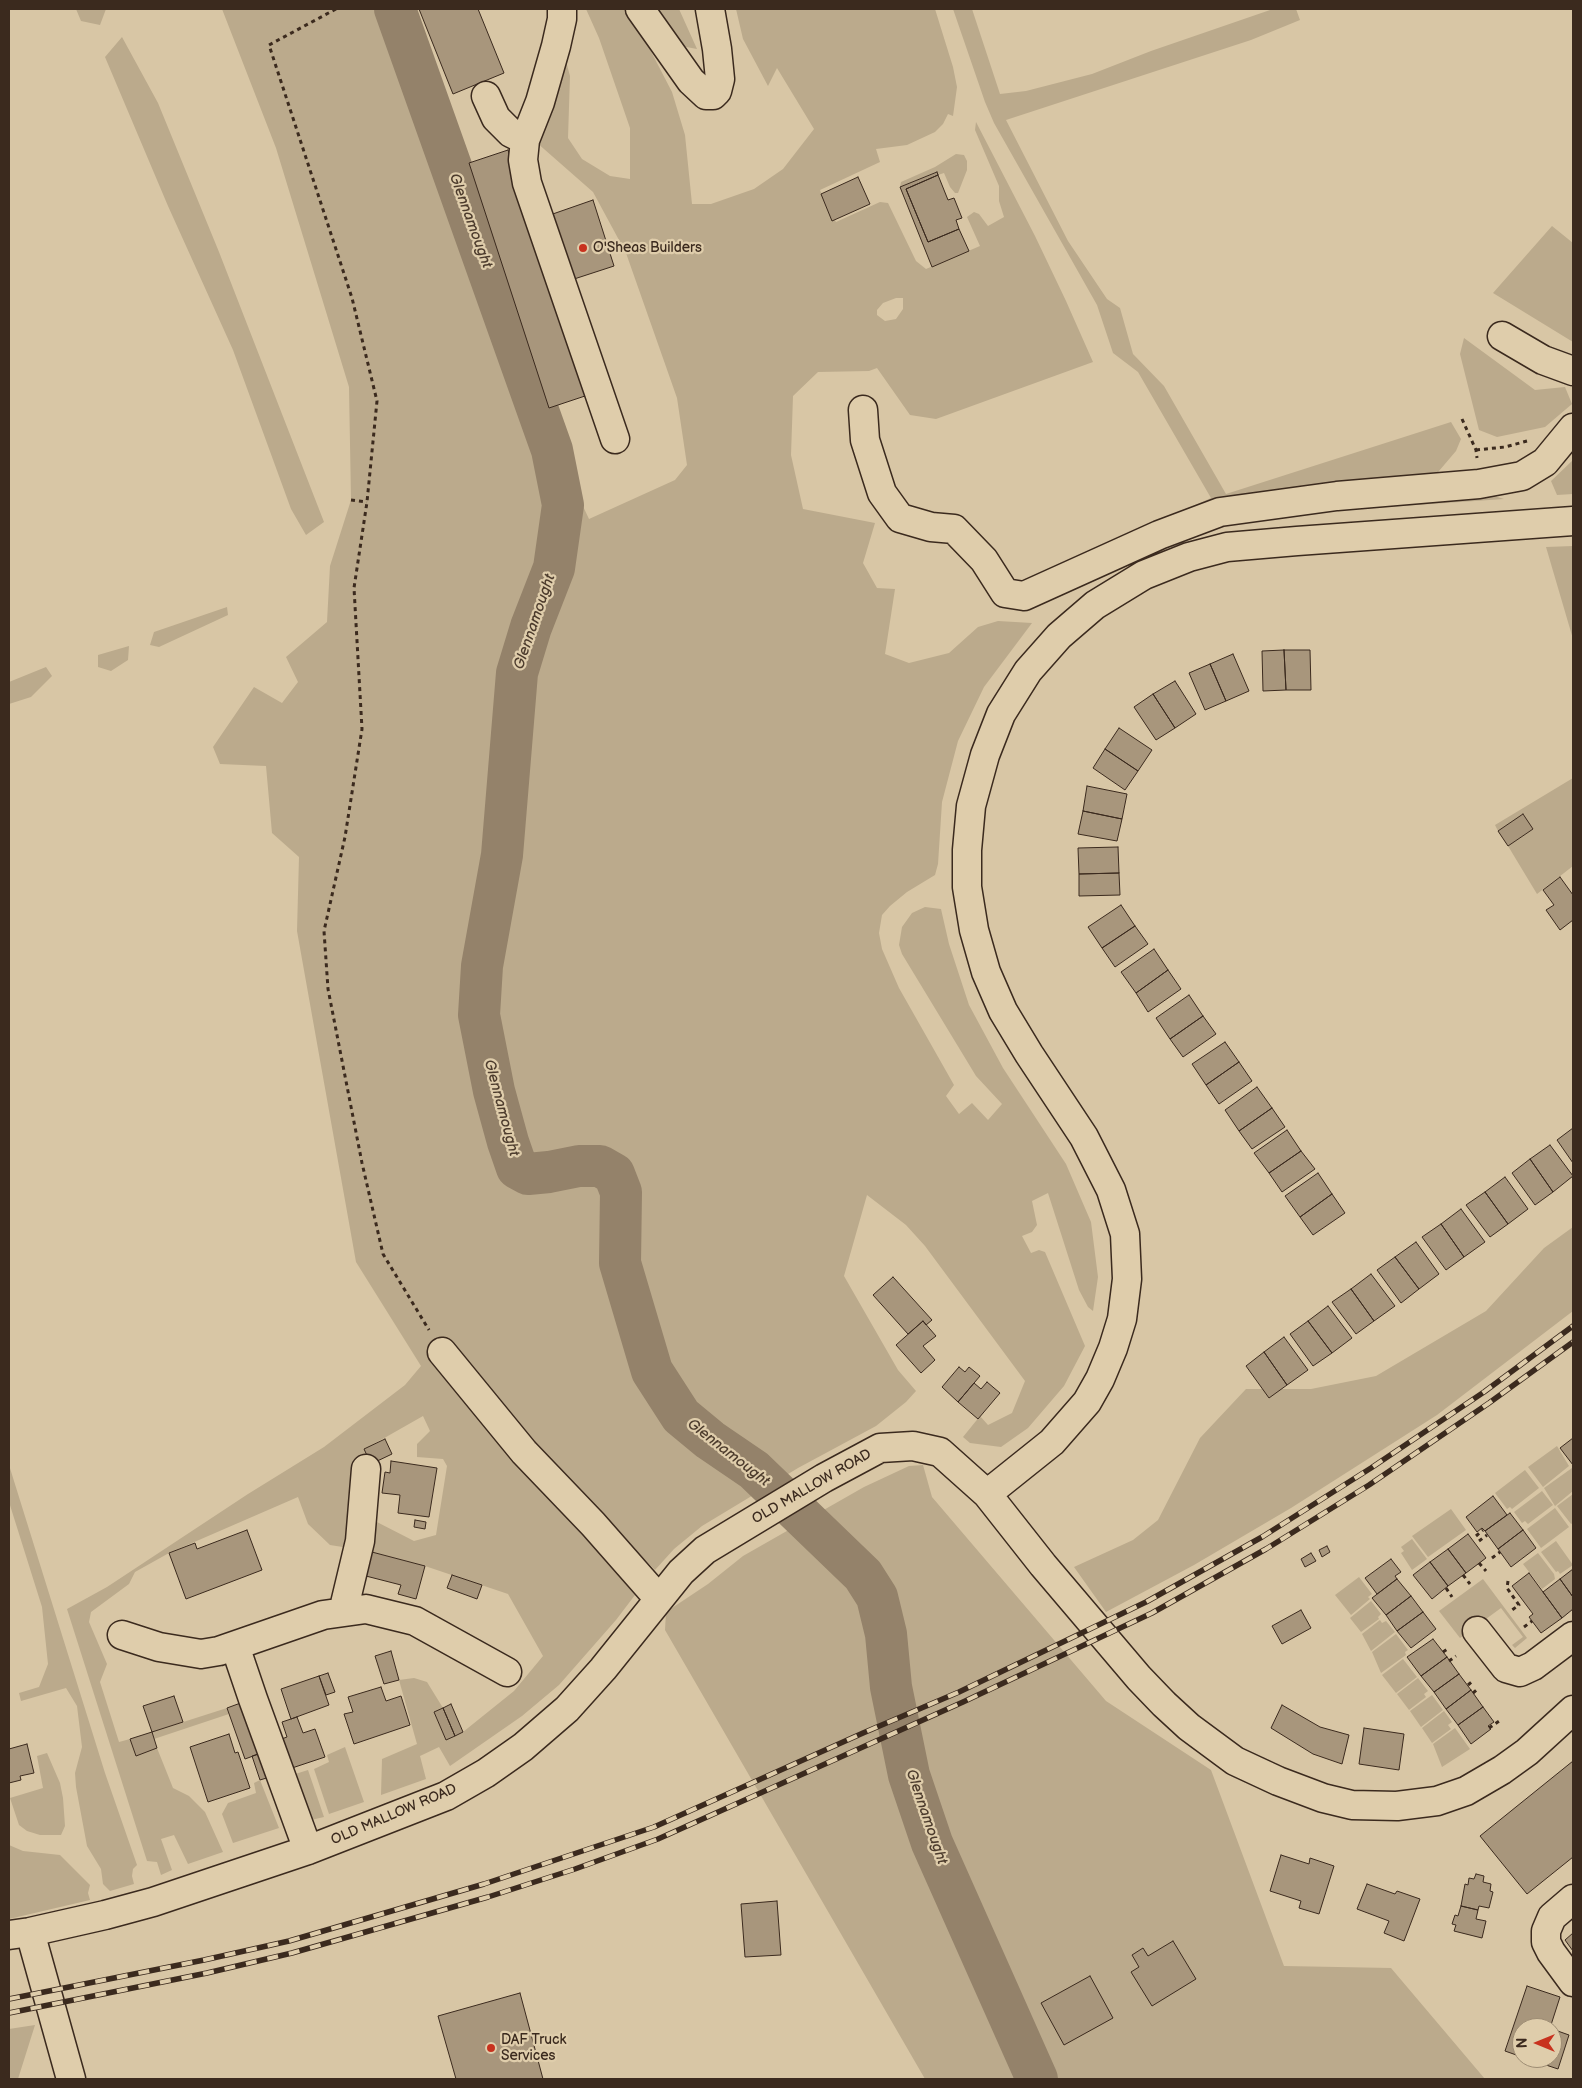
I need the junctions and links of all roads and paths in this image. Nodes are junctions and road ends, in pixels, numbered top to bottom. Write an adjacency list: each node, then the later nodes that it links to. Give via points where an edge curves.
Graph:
1 (336, 9): 16 (path, via 269,45 352,298 377,401)
2 (562, 9): 6 (street, via 556,46 540,102)
3 (640, 9): 4 (street, via 691,81 706,95 713,95 720,79)
4 (710, 9)
5 (486, 96): 6 (street, via 496,118 511,133)
6 (524, 140): 12 (street, via 522,160 527,183)
7 (1502, 336): 8 (street, via 1543,360)
8 (1573, 371)
9 (863, 410): 14 (street, via 865,440 882,493 900,518 931,527 954,529 984,560 1005,593 1024,596 1159,535 1220,512 1337,496)
10 (1462, 419): 13 (path)
11 (1568, 435): 13 (path); 14 (street, via 1545,462 1522,476)
12 (615, 439)
13 (1476, 450): 14 (path)
14 (1480, 484)
15 (351, 500): 16 (path)
16 (367, 502): 18 (path, via 354,588 362,729 345,837 324,931 328,989 383,1254)
17 (1573, 522): 20 (street, via 1227,547 1188,557 1144,575 1094,605 1059,636 1028,671 1001,714 985,755 971,806 967,887 974,930 986,972 1003,1011 1084,1137 1111,1190 1125,1234 1127,1279 1122,1318 1113,1348 1087,1402 1052,1442)
18 (442, 1352): 34 (street, via 524,1452 594,1524)
19 (366, 1468): 36 (street, via 360,1541)
20 (987, 1494): 34 (street, OLD MALLOW ROAD, via 940,1452 913,1446 880,1448 705,1550); 52 (street, OLD MALLOW ROAD, via 1139,1678 1189,1727 1235,1761 1278,1781 1352,1804 1412,1805 1451,1797 1502,1770)
21 (1484, 1530): 23 (path)
22 (1487, 1535): 24 (path)
23 (1476, 1536)
24 (1480, 1541)
25 (1500, 1552): 26 (path)
26 (1492, 1558)
27 (1480, 1563): 28 (path)
28 (1486, 1572)
29 (1463, 1575): 31 (path)
30 (1508, 1581): 35 (path, via 1507,1588 1519,1604)
31 (1470, 1584)
32 (1446, 1588): 33 (path)
33 (1452, 1597)
34 (659, 1599): 55 (street, OLD MALLOW ROAD, via 603,1670 567,1709 523,1747 446,1796)
35 (1512, 1610)
36 (343, 1612): 42 (street, via 323,1615); 47 (street, via 366,1609 415,1621)
37 (1532, 1621): 38 (path)
38 (1524, 1627)
39 (1477, 1631): 41 (street, via 1506,1668 1520,1672)
40 (122, 1635): 42 (street, via 159,1647 201,1654)
41 (1573, 1636)
42 (235, 1646): 55 (street)
43 (1449, 1648): 44 (path)
44 (1443, 1652)
45 (1456, 1656): 46 (path)
46 (1449, 1661)
47 (507, 1672)
48 (1474, 1680): 49 (path)
49 (1468, 1685)
50 (1480, 1688): 51 (path)
51 (1473, 1693)
52 (1573, 1710)
53 (1502, 1718): 54 (path)
54 (1489, 1728)
55 (308, 1850): 57 (street, OLD MALLOW ROAD, via 154,1902)
56 (1573, 1899): 58 (street, via 1552,1917 1546,1931 1546,1942 1551,1952)
57 (19, 1934): 59 (street)
58 (1573, 1982)
59 (71, 2079)

